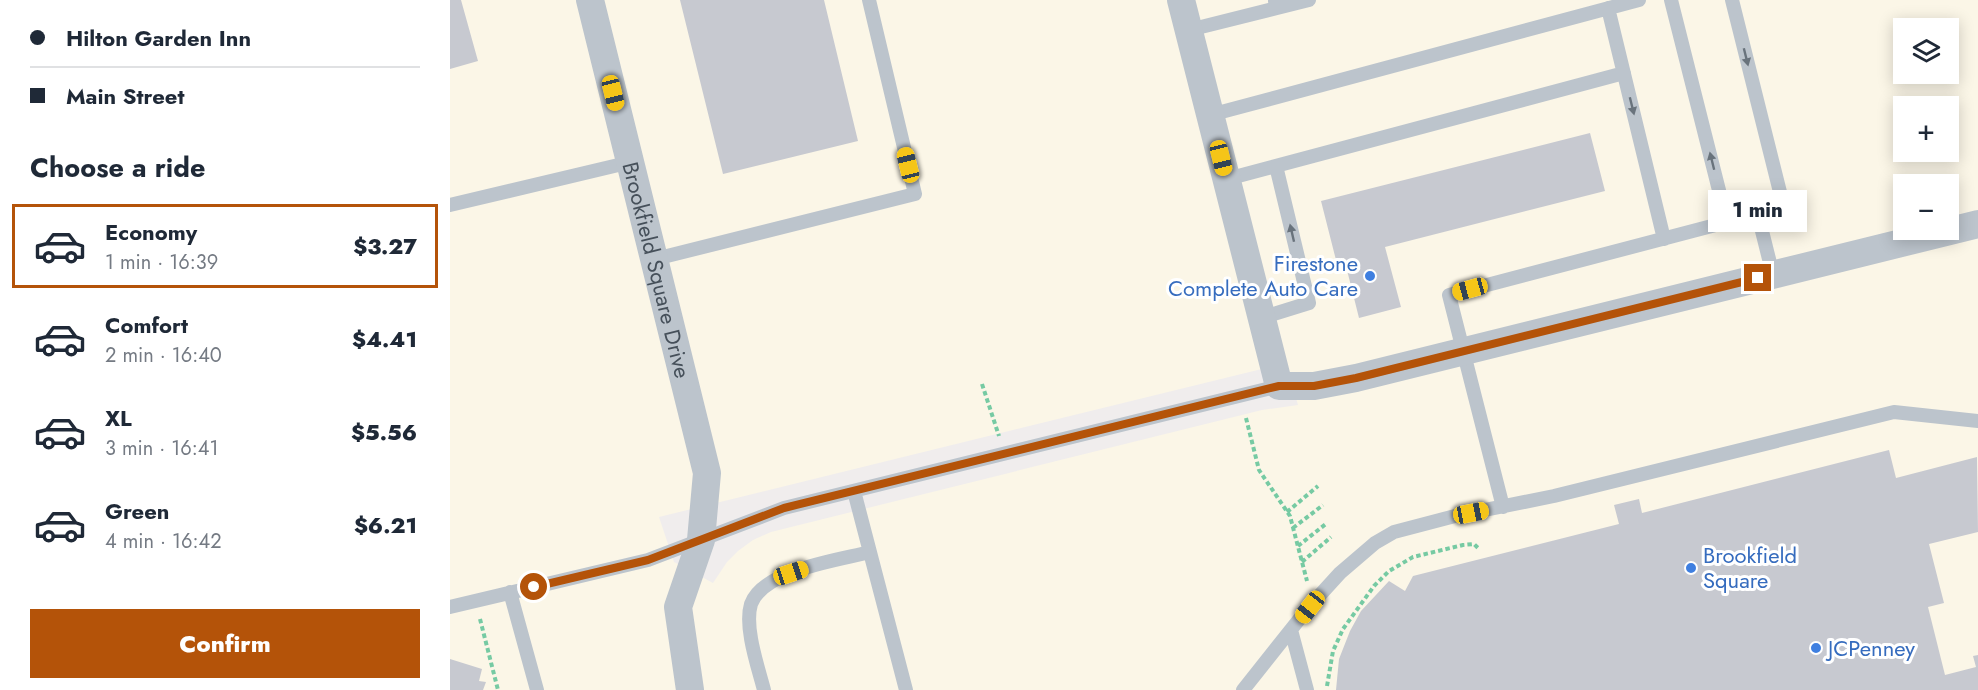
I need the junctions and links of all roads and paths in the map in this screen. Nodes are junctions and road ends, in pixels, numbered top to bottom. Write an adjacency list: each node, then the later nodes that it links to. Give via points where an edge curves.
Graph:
1 (590, 0): 13 (street, Brookfield Square Drive)
2 (869, 0): 21 (lane, via 915,194)
3 (1181, 0): 10 (street)
4 (1309, 0): 8 (lane)
5 (1639, 0): 9 (lane)
6 (1671, 0): 18 (lane, one-way to 6)
7 (1732, 0): 17 (lane, one-way to 17, via 1784,207)
8 (1276, 4): 10 (lane)
9 (1608, 8): 11 (lane); 12 (lane)
10 (1189, 30): 12 (street)
11 (1624, 73): 14 (lane); 20 (lane, one-way to 20)
12 (1210, 116): 15 (street)
13 (631, 162): 16 (lane); 21 (street, Brookfield Square Drive)
14 (1276, 166): 15 (lane); 23 (lane, one-way to 14, via 1309,303)
15 (1227, 179): 23 (street)
16 (450, 206)
17 (1758, 214): 18 (lane); 22 (lane)
18 (1727, 222): 20 (lane)
19 (1978, 224): 22 (street)
20 (1664, 239): 24 (lane, via 1449,295)
21 (655, 259): 38 (street, Brookfield Square Drive, via 707,473)
22 (1773, 275): 24 (street)
23 (1261, 318): 26 (street)
24 (1463, 352): 26 (street, via 1314,386); 33 (lane)
25 (982, 384): 29 (path)
26 (1279, 386): 29 (lane)
27 (1246, 418): 34 (path, via 1258,470)
28 (1978, 421): 33 (lane, via 1894,412)
29 (1004, 454): 31 (lane)
30 (1318, 486): 34 (path)
31 (854, 490): 38 (lane, via 784,508); 41 (lane)
32 (1323, 505): 36 (path)
33 (1503, 507): 47 (lane, via 1394,532 1375,543 1340,573)
34 (1287, 512): 36 (path)
35 (1327, 523): 39 (path)
36 (1293, 528): 39 (path)
37 (1331, 537): 42 (path)
38 (701, 540): 44 (lane, via 648,560); 50 (street, Brookfield Square Drive, via 678,607)
39 (1298, 546): 42 (path)
40 (1479, 549): 55 (path, via 1474,544 1462,545 1413,557 1389,571 1343,628 1333,651)
41 (870, 552): 51 (lane, via 776,578 756,594 750,623); 52 (lane)
42 (1302, 562): 43 (path)
43 (1309, 586)
44 (510, 592): 45 (lane); 49 (lane)
45 (450, 607)
46 (470, 621): 48 (path, via 480,618)
47 (1291, 630): 53 (lane); 54 (lane)
48 (498, 690)
49 (537, 690)
50 (690, 690)
51 (764, 690)
52 (906, 690)
53 (1243, 690)
54 (1307, 690)
55 (1327, 690)

